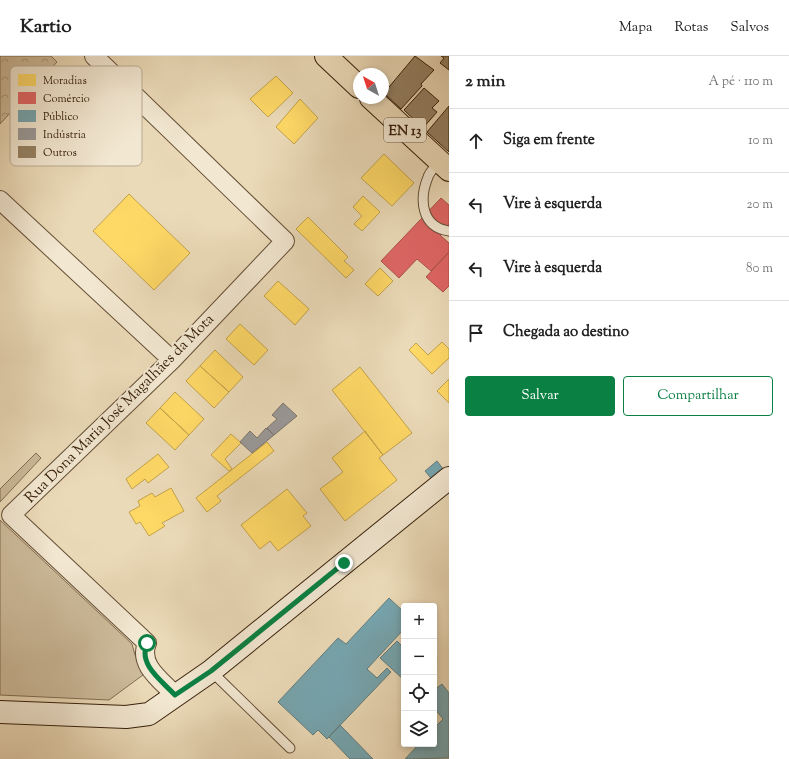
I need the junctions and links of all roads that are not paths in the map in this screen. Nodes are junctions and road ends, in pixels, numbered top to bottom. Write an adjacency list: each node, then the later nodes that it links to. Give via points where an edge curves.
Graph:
1 (94, 56): 3 (street, Rua Dona Maria José Magalhães da Mota)
2 (326, 56): 4 (main road)
3 (104, 66)
4 (353, 81)
5 (142, 102): 10 (street, Rua Dona Maria José Magalhães da Mota, via 285,241)
6 (377, 104): 7 (main road, EN 13)
7 (444, 166): 9 (lane, via 428,176 424,211 432,225)
8 (0, 200): 10 (street)
9 (449, 231)
10 (172, 360): 13 (street, Rua Dona Maria José Magalhães da Mota, via 11,515 147,643 144,651 145,662)
11 (449, 478): 12 (main road)
12 (211, 671): 13 (main road); 15 (lane)
13 (175, 695): 14 (main road, via 149,714 126,717)
14 (0, 712)
15 (290, 748)

